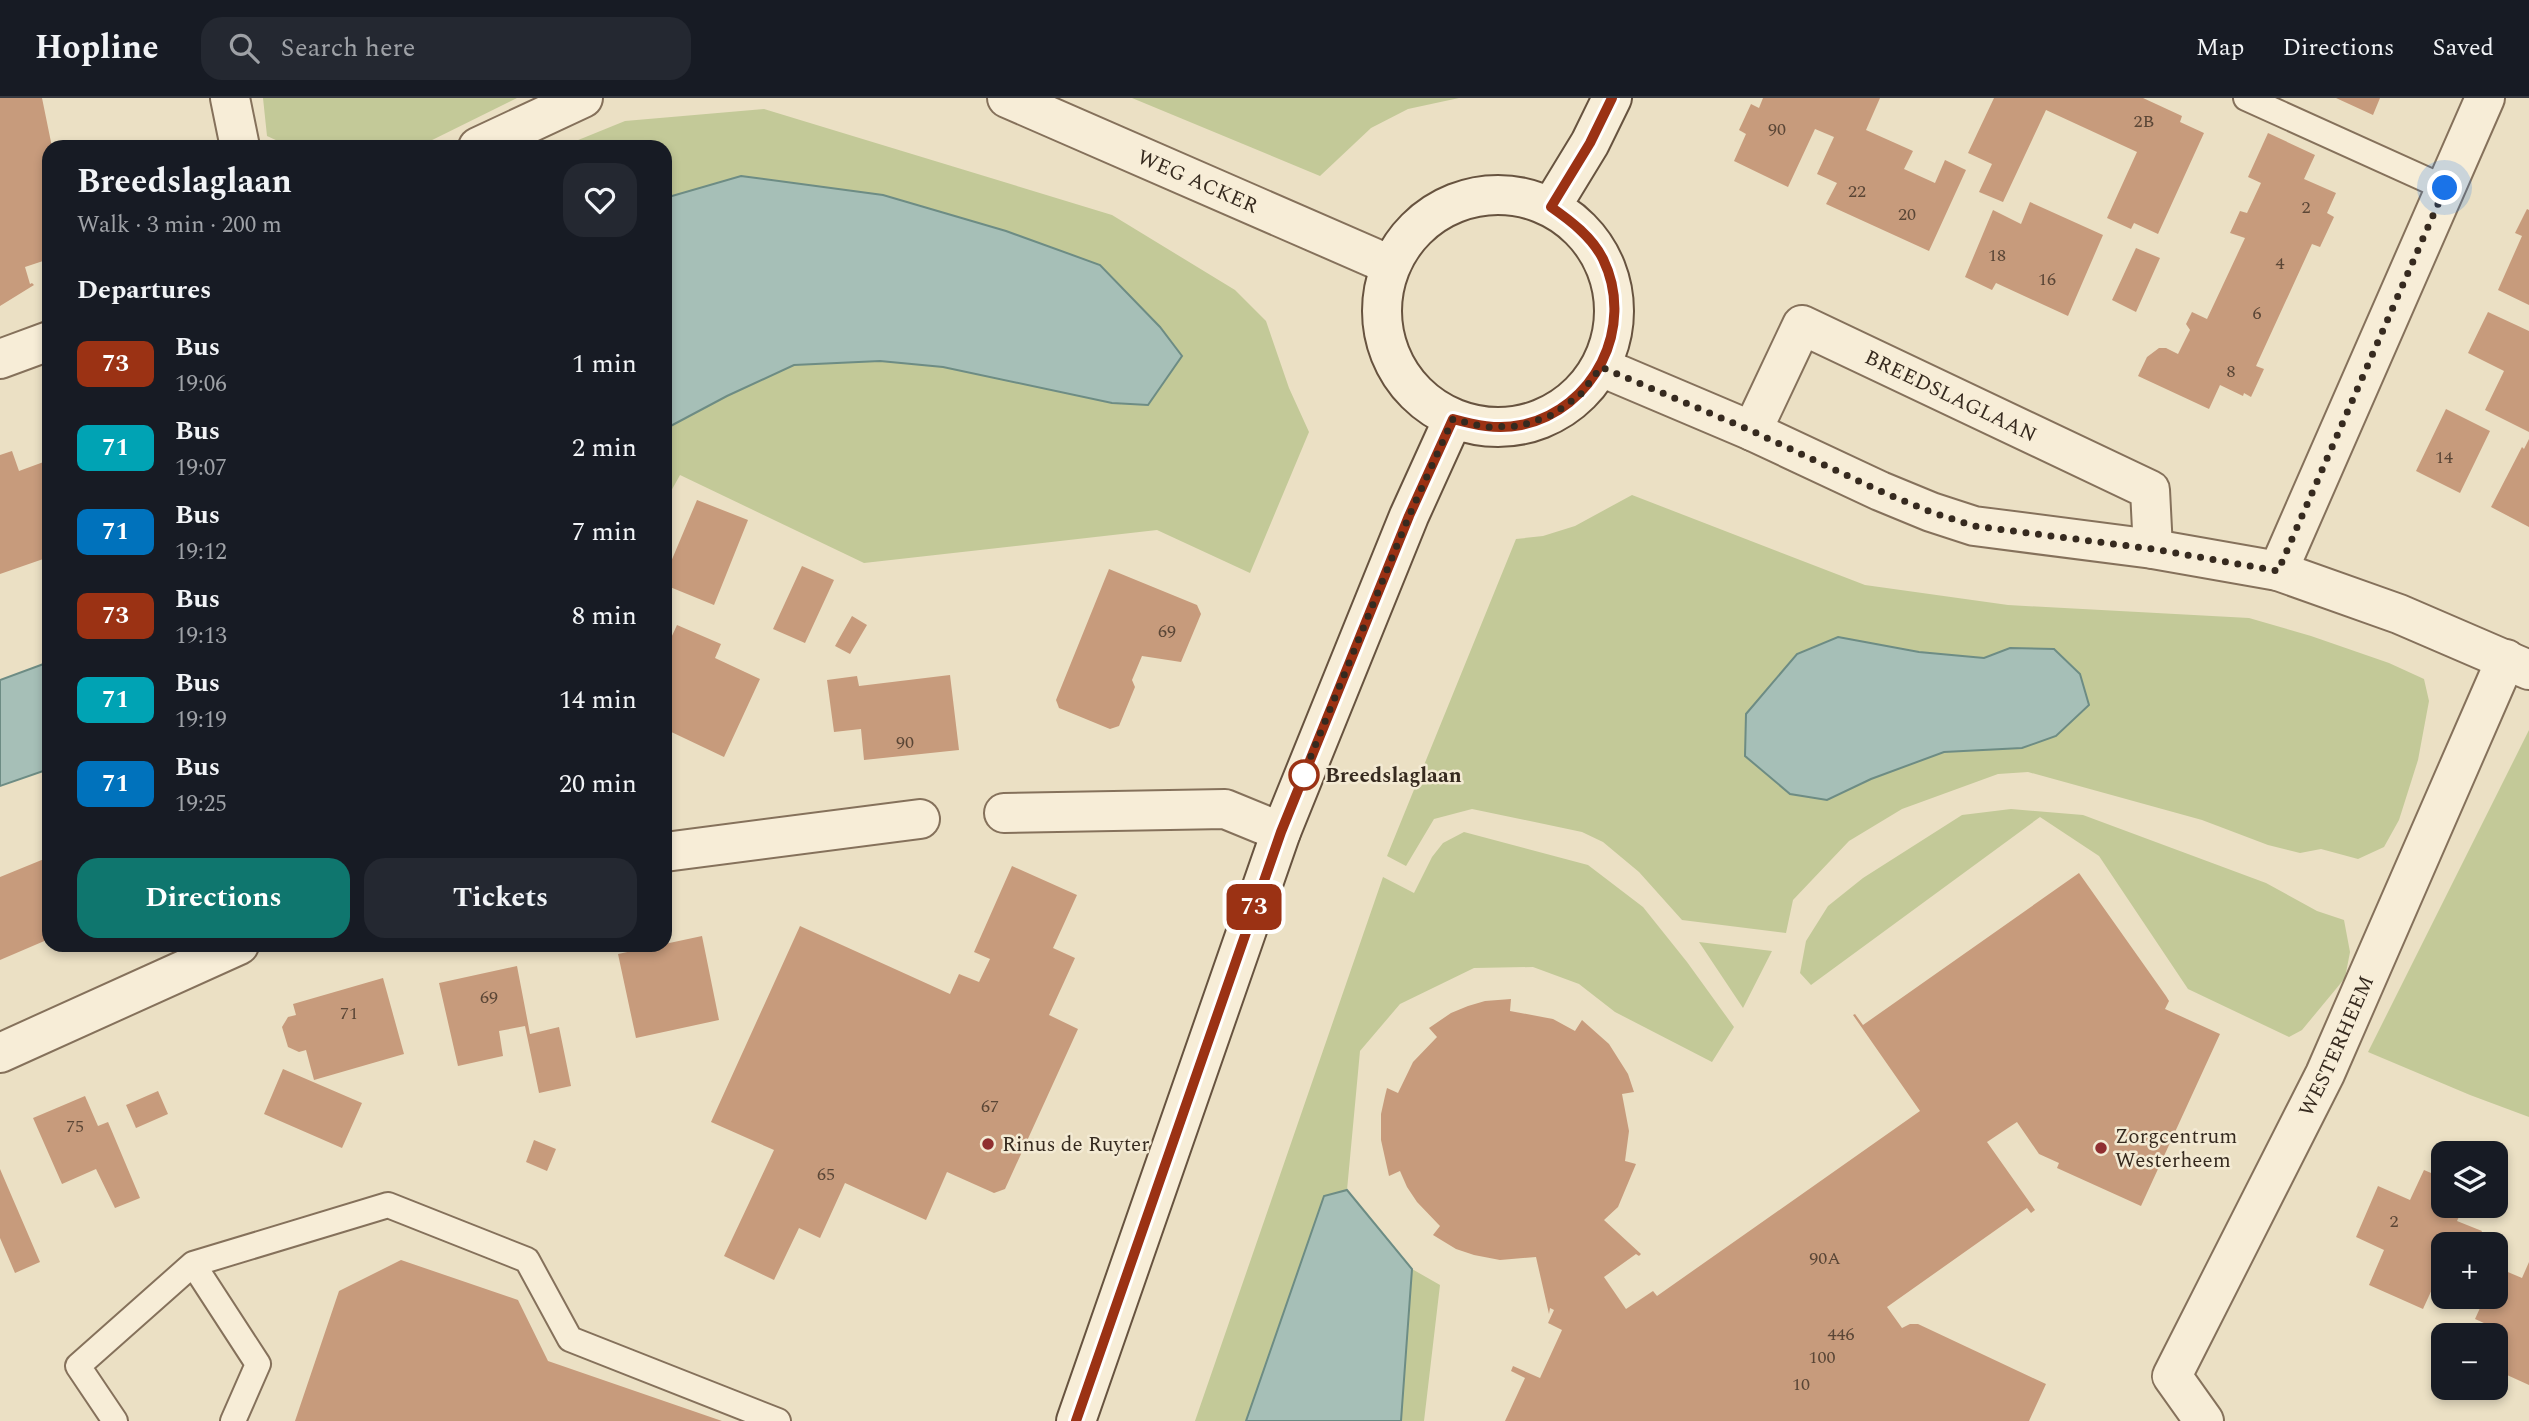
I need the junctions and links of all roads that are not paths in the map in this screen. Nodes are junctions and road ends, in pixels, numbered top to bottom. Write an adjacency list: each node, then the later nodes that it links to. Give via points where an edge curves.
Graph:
1 (230, 98): 7 (street)
2 (583, 98): 8 (street)
3 (1007, 98): 11 (street, WEG ACKER)
4 (1612, 98): 10 (street)
5 (2246, 98): 9 (lane)
6 (2485, 98): 9 (street)
7 (239, 140)
8 (493, 140)
9 (2445, 188): 18 (street)
10 (1551, 207): 11 (street, via 1505,194 1458,201 1418,226); 14 (street, via 1581,229 1603,259 1614,294 1613,332)
11 (1390, 265): 15 (street, via 1381,310 1390,355 1415,393)
12 (42, 344): 13 (street)
13 (0, 359)
14 (1601, 367): 15 (street, via 1580,395 1552,415 1520,426 1485,427); 16 (street)
15 (1453, 419): 22 (street)
16 (1752, 431): 17 (street, via 1880,491 1974,526); 17 (street, BREEDSLAGLAAN, via 1802,325 2150,489)
17 (2153, 549): 18 (street)
18 (2278, 571): 19 (street, via 2399,614)
19 (2517, 665): 31 (street, WESTERHEEM, via 2325,1074 2172,1376)
20 (1004, 813): 22 (street, via 1225,809)
21 (920, 819): 23 (street)
22 (1281, 832): 30 (street)
23 (672, 851)
24 (224, 952): 25 (street)
25 (0, 1053)
26 (193, 1264): 27 (lane, via 78,1366); 28 (lane, via 258,1364); 29 (lane, via 388,1205 527,1259 570,1339)
27 (115, 1421)
28 (233, 1421)
29 (778, 1421)
30 (1076, 1421)
31 (2204, 1421)

